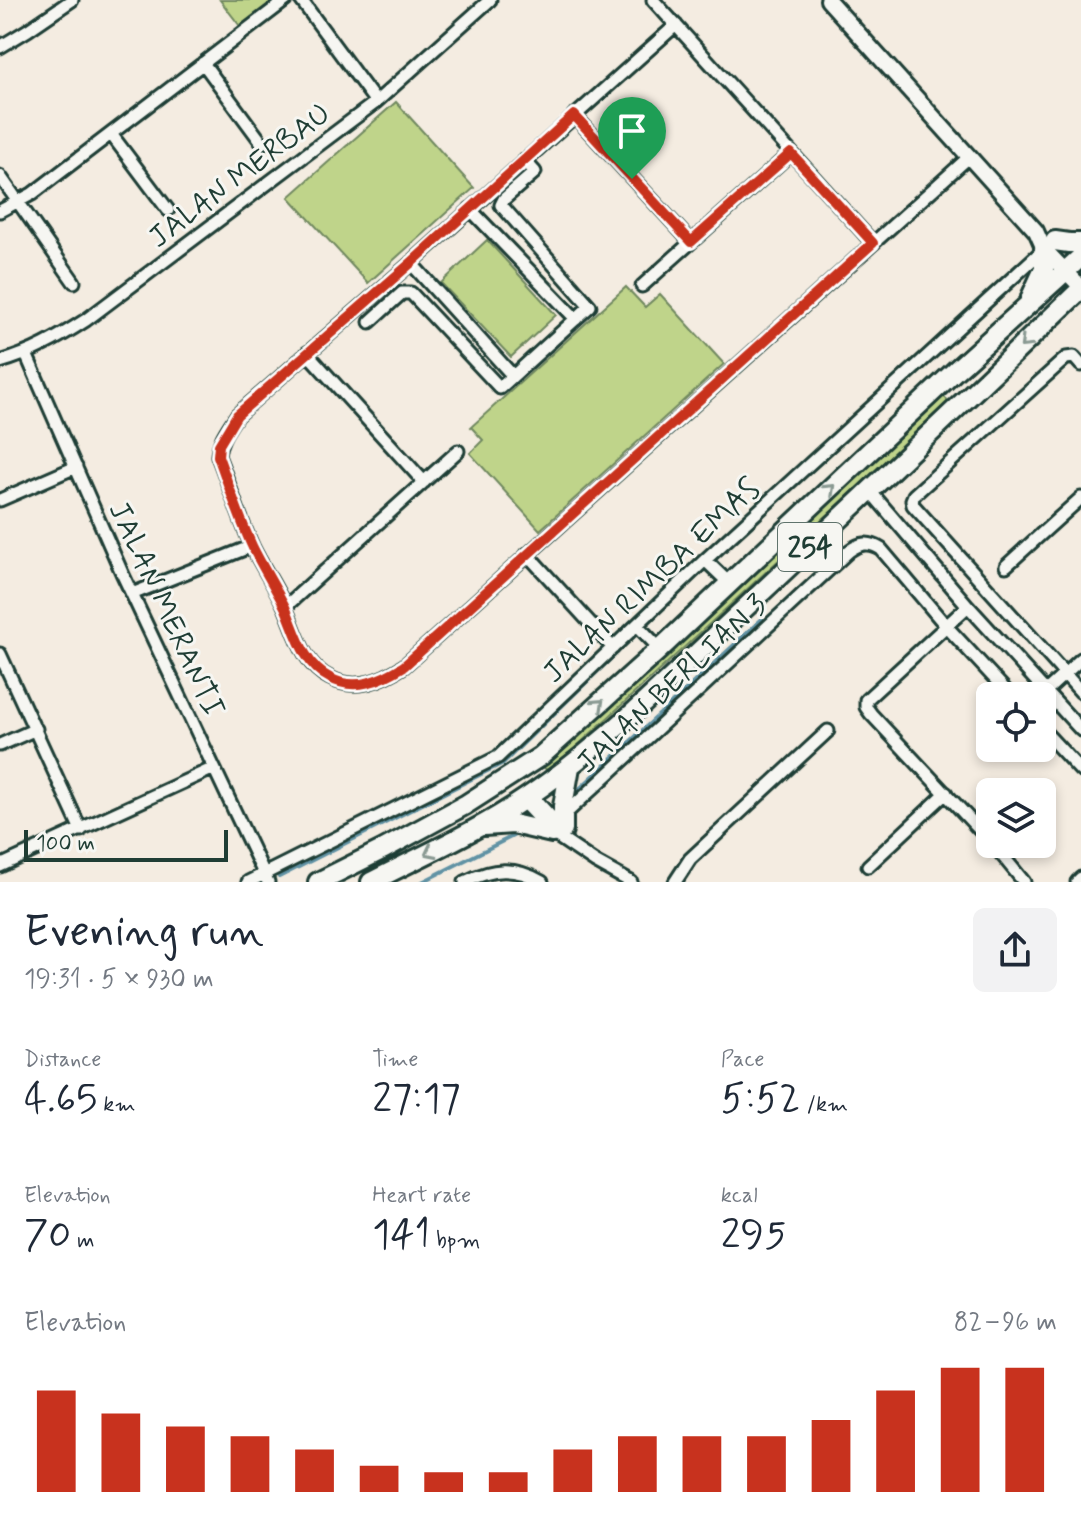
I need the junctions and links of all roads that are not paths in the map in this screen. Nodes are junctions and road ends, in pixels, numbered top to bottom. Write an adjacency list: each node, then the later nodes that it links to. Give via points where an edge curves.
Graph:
1 (72, 0): 9 (street)
2 (286, 0): 10 (street)
3 (301, 0): 11 (street)
4 (490, 0): 7 (street, JALAN MERBAU)
5 (653, 0): 8 (street)
6 (828, 0): 16 (street)
7 (476, 5): 11 (street, JALAN MERBAU)
8 (676, 25): 12 (street); 15 (street)
9 (0, 47)
10 (203, 63): 13 (street); 14 (street)
11 (376, 102): 36 (street, JALAN MERBAU, via 86,320)
12 (574, 115): 17 (street); 23 (street)
13 (111, 134): 19 (street); 21 (street)
14 (262, 143)
15 (791, 153): 23 (street); 24 (street)
16 (969, 157): 24 (street); 26 (street)
17 (524, 160): 20 (street); 33 (street, via 535,172 501,205 590,306)
18 (0, 176): 19 (street)
19 (19, 202): 22 (street); 29 (street)
20 (470, 209): 27 (street); 33 (street)
21 (168, 210)
22 (0, 211)
23 (691, 242): 30 (street)
24 (873, 243): 47 (street)
25 (1081, 243): 26 (main road)
26 (1050, 245): 28 (street); 32 (main road); 48 (street, JALAN RIMBA EMAS)
27 (411, 263): 35 (street); 39 (street)
28 (1076, 264): 31 (street); 32 (main road, 254)
29 (74, 282)
30 (642, 286)
31 (1081, 288): 43 (main road, 254, one-way to 43)
32 (1026, 307): 50 (main road, 254, one-way to 32)
33 (576, 319): 39 (street)
34 (370, 322): 39 (street, via 402,293 411,293 500,388)
35 (307, 353): 42 (street); 46 (street, via 237,415 219,445 218,456)
36 (26, 354): 38 (street, JALAN MERBAU); 41 (street, JALAN MERANTI)
37 (1078, 361): 60 (street, via 1066,358 912,500)
38 (0, 362)
39 (513, 376)
40 (458, 451): 42 (street)
41 (76, 467): 45 (street); 51 (street, JALAN MERANTI)
42 (424, 482): 53 (street)
43 (870, 491): 52 (street); 72 (main road, 254)
44 (1081, 498): 49 (street)
45 (0, 500)
46 (252, 546): 51 (street); 53 (street)
47 (527, 554): 53 (street, via 404,666 365,684 329,678 314,666); 56 (street)
48 (705, 560): 50 (street); 54 (street, JALAN RIMBA EMAS)
49 (1006, 566)
50 (729, 583): 57 (main road, 254)
51 (132, 594): 73 (street, JALAN MERANTI)
52 (968, 606): 55 (street); 62 (street)
53 (285, 607)
54 (637, 625): 56 (street, JALAN RIMBA EMAS); 57 (street)
55 (947, 627): 61 (street); 75 (street, via 866,700 871,714); 80 (street, JALAN BERLIAN 3, via 881,549 864,543 849,551)
56 (613, 648): 85 (street, JALAN RIMBA EMAS, via 498,757)
57 (660, 649): 71 (main road, 254, one-way to 57)
58 (0, 654): 66 (street)
59 (1081, 659): 60 (street)
60 (1065, 674): 63 (street); 64 (street)
61 (998, 682)
62 (1038, 682)
63 (1056, 682)
64 (1081, 692)
65 (1056, 702): 67 (street)
66 (36, 729): 70 (street); 81 (street)
67 (1081, 730)
68 (828, 731): 93 (street, via 690,859)
69 (1056, 744): 74 (street)
70 (0, 745)
71 (541, 756): 76 (main road); 77 (main road, 254)
72 (570, 767): 76 (main road, 254); 80 (main road)
73 (214, 768): 81 (street); 85 (street, JALAN MERANTI)
74 (1081, 771)
75 (946, 793): 78 (street); 84 (street)
76 (526, 797): 77 (main road); 79 (main road, 254); 80 (street)
77 (465, 805): 88 (main road, 254)
78 (976, 825)
79 (480, 827): 80 (main road); 89 (main road, 254, one-way to 89)
80 (559, 827): 92 (street, via 595,862)
81 (81, 830): 83 (street)
82 (1005, 858): 94 (street)
83 (0, 866)
84 (868, 866)
85 (266, 878): 87 (street, JALAN RIMBA EMAS)
86 (1081, 878): 95 (street)
87 (248, 882)
88 (318, 882)
89 (371, 882)
90 (465, 882): 91 (street, via 511,870)
91 (542, 882)
92 (631, 882)
93 (675, 882)
94 (1024, 882)
95 (1077, 882)

